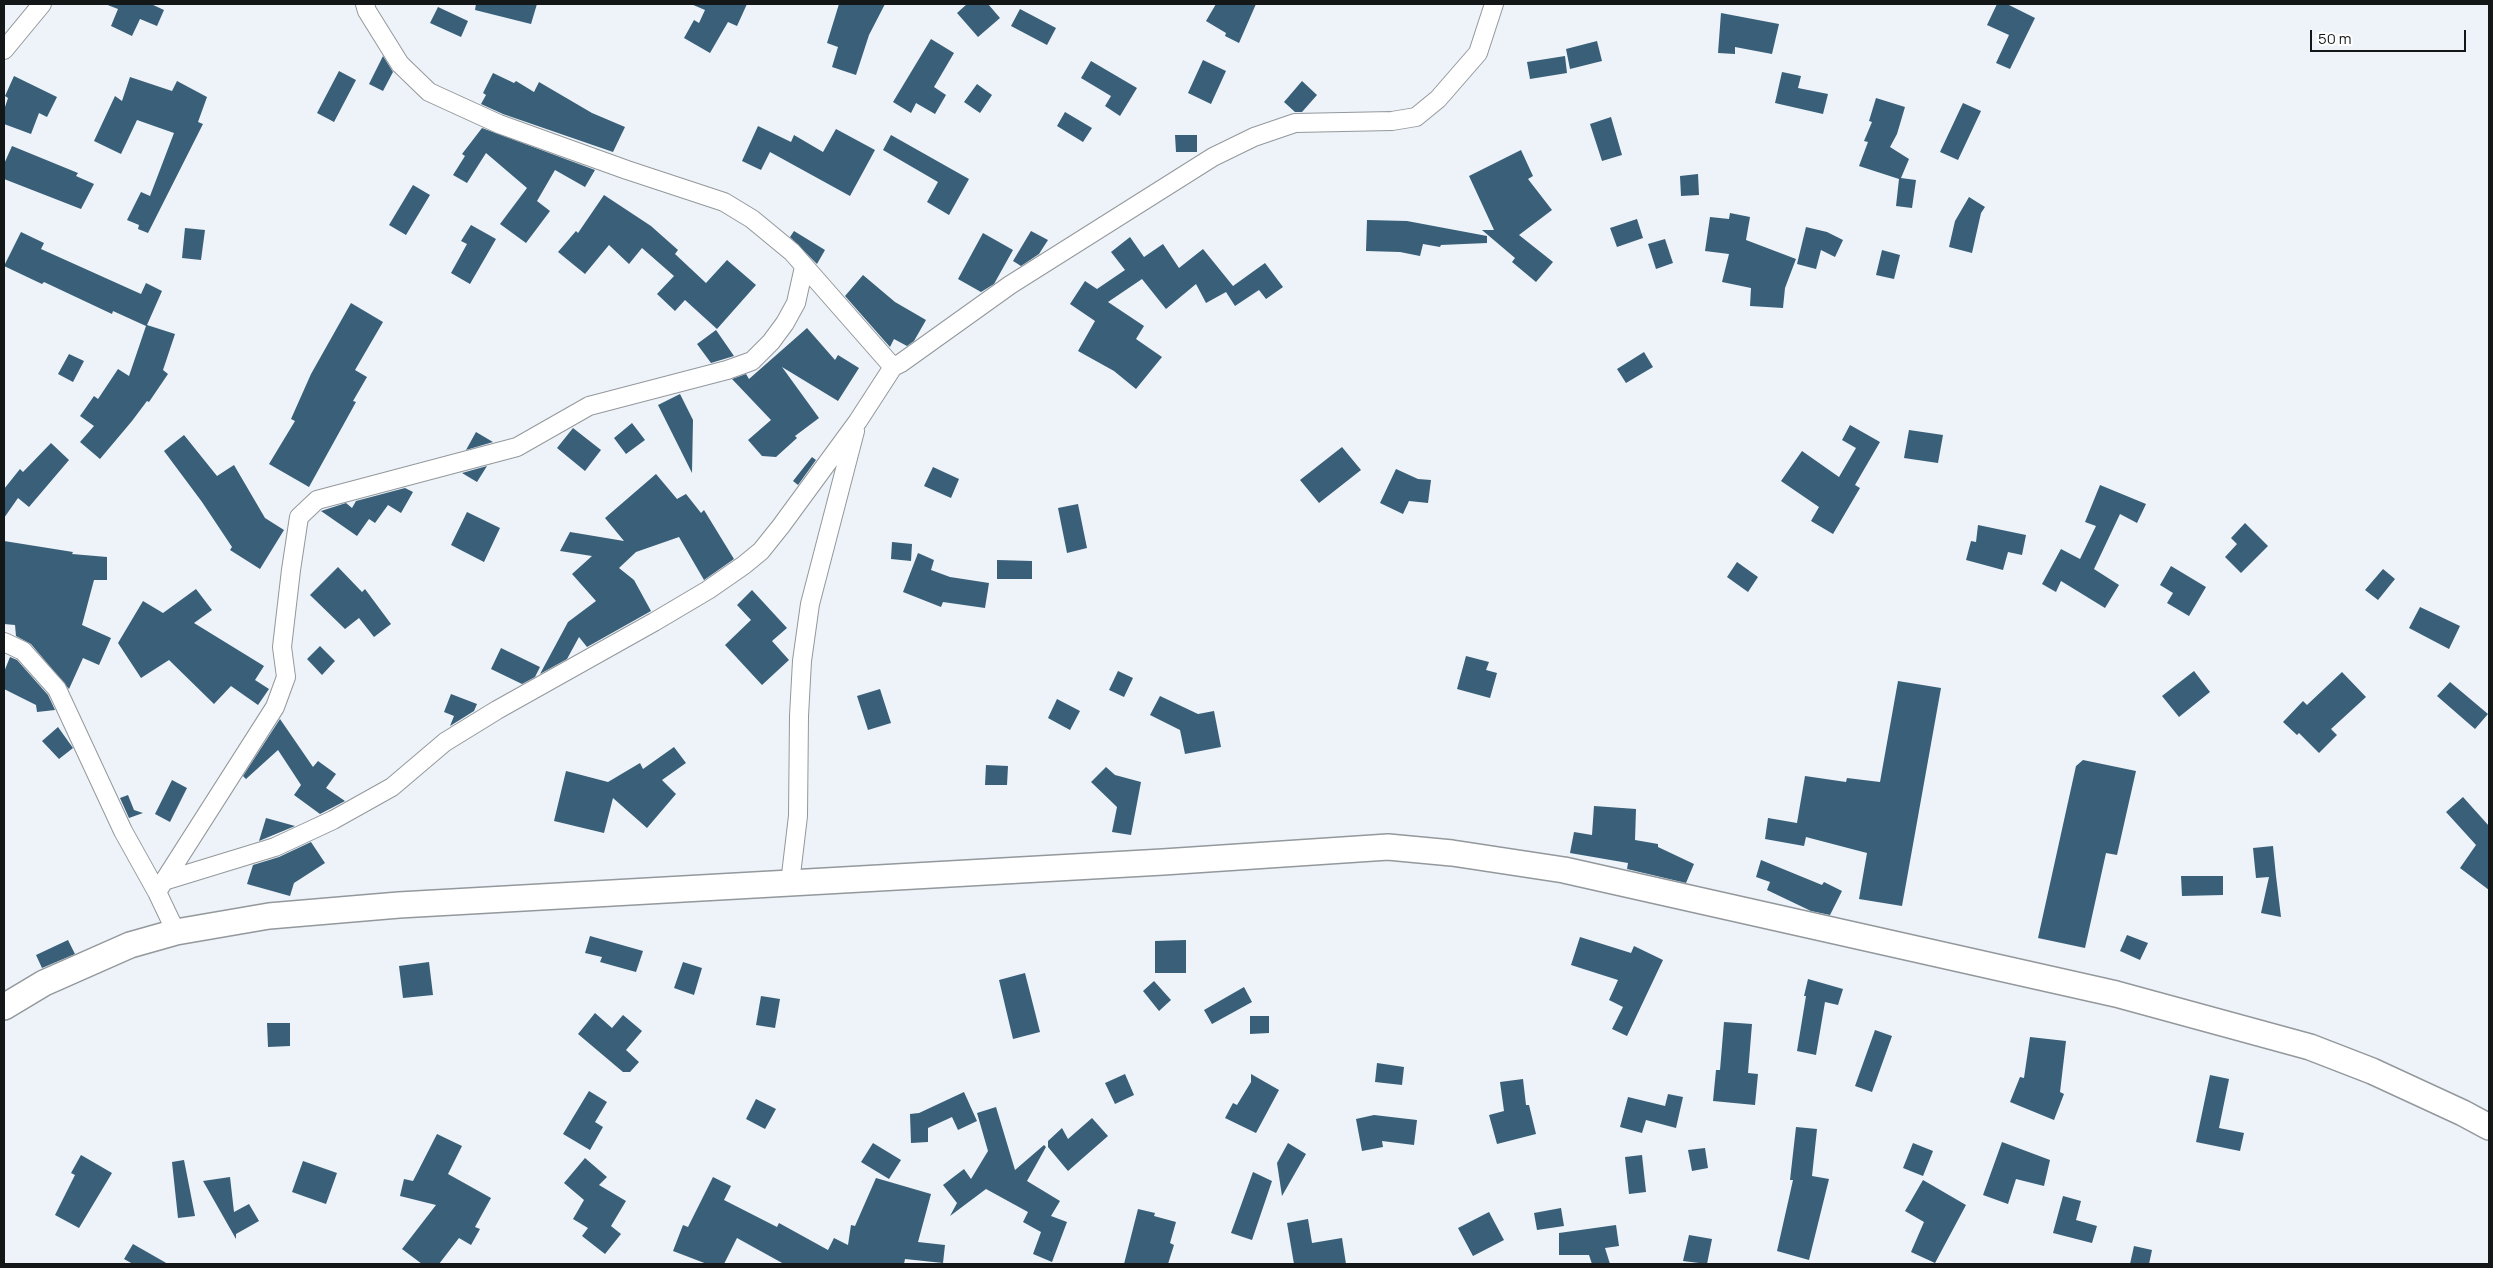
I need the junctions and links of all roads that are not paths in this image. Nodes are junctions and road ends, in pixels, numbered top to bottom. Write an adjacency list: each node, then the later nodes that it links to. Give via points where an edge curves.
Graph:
1 (42, 4): 4 (street)
2 (365, 4): 5 (street, via 400,64 429,92 515,130 724,202 752,219 792,252)
3 (1494, 4): 6 (street, via 1478,53 1438,100 1416,117 1392,122 1295,123 1238,145 1213,157 1010,285)
4 (4, 50)
5 (804, 267): 6 (street); 10 (street, via 796,303 771,342 752,361 590,406 517,447 317,500 299,517 282,647 286,677 274,707)
6 (893, 366): 7 (street)
7 (858, 421): 9 (street, via 809,614 802,661 798,816); 10 (street, via 762,551 708,590 444,742 392,787 333,820 275,847)
8 (4, 642): 10 (street, via 23,651 57,689 123,831)
9 (790, 883): 11 (main road, via 399,905 270,916); 13 (main road, via 1388,847 1452,852 1564,870 1674,893 2116,994 2237,1026 2310,1047 2372,1071)
10 (161, 886): 11 (street)
11 (176, 932): 12 (main road, via 130,945 84,965 44,983)
12 (4, 1007)
13 (2489, 1127)

